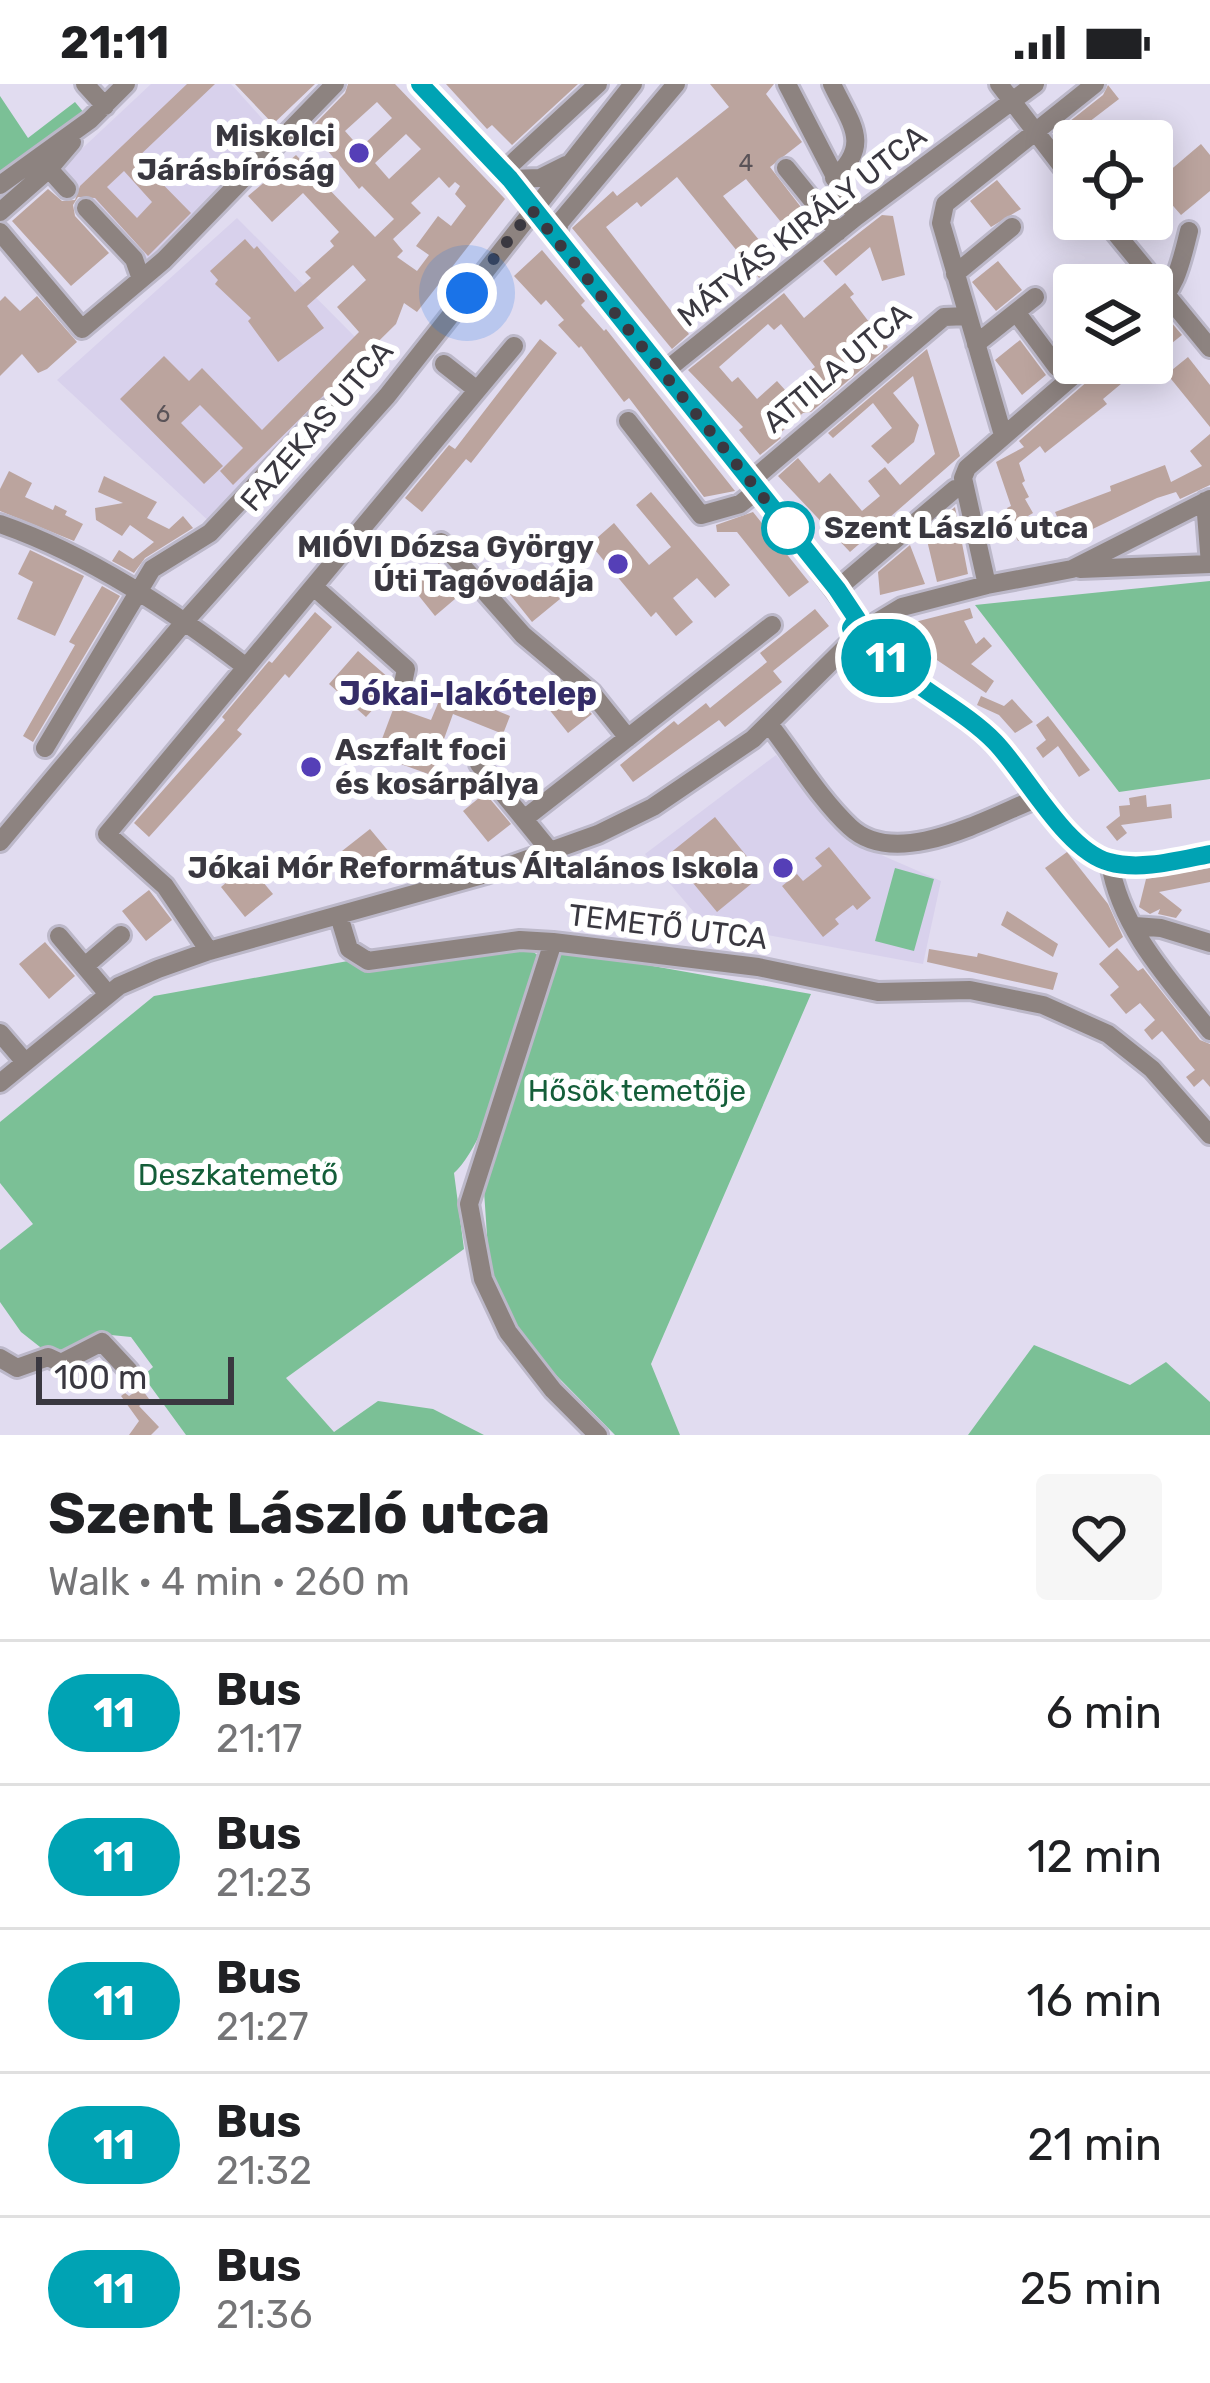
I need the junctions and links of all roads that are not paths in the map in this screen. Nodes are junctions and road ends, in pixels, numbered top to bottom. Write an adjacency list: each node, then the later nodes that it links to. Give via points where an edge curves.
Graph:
1 (85, 84): 14 (street)
2 (126, 84): 14 (street)
3 (335, 84): 34 (street)
4 (419, 84): 21 (street)
5 (598, 84): 21 (street)
6 (676, 84): 15 (street)
7 (787, 84): 22 (street)
8 (832, 84): 22 (street, via 857,140)
9 (999, 84): 13 (street)
10 (1035, 84): 13 (street, MÁTYÁS KIRÁLY UTCA)
11 (1095, 84): 16 (street)
12 (630, 88): 15 (street); 18 (street, FAZEKAS UTCA)
13 (1012, 102): 16 (street); 27 (street, MÁTYÁS KIRÁLY UTCA)
14 (98, 113): 20 (street); 24 (street)
15 (647, 117): 32 (street)
16 (1034, 132): 17 (street); 33 (street, via 945,204 940,223)
17 (1053, 156)
18 (570, 163): 21 (street, via 539,178); 26 (street, FAZEKAS UTCA)
19 (786, 168): 31 (street)
20 (49, 170): 23 (street); 24 (street)
21 (507, 176): 26 (street)
22 (834, 178): 27 (street)
23 (67, 189)
24 (3, 197)
25 (86, 208): 34 (street, via 134,259)
26 (532, 210): 32 (street); 61 (street, FAZEKAS UTCA, via 386,396)
27 (856, 217): 31 (street, MÁTYÁS KIRÁLY UTCA)
28 (1012, 226): 33 (street)
29 (1189, 231): 35 (street)
30 (0, 232): 34 (street, via 82,329)
31 (838, 232): 45 (street, MÁTYÁS KIRÁLY UTCA)
32 (556, 237): 45 (street)
33 (955, 274): 39 (street)
34 (141, 278)
35 (1173, 283)
36 (1035, 297): 37 (street)
37 (1016, 312): 40 (street); 43 (street)
38 (1173, 315): 42 (street)
39 (967, 316): 40 (street); 52 (street, ATTILA UTCA, via 944,317)
40 (976, 344): 50 (street)
41 (514, 346): 47 (street)
42 (1210, 348)
43 (1053, 360)
44 (444, 364): 47 (street)
45 (664, 372): 52 (street)
46 (1063, 384): 50 (street)
47 (477, 390): 58 (street)
48 (327, 409): 60 (street, via 210,533 152,569)
49 (628, 421): 52 (street, ATTILA UTCA, via 701,515 740,504)
50 (1003, 435): 51 (street)
51 (959, 483): 57 (street); 59 (street)
52 (755, 485): 59 (street)
53 (1208, 500): 56 (street); 56 (street, via 1210,564)
54 (0, 524): 60 (street)
55 (441, 542): 67 (street)
56 (1072, 569): 57 (street)
57 (987, 585): 63 (street, via 902,607)
58 (314, 587): 64 (street); 65 (street, via 406,669)
59 (837, 589): 63 (street)
60 (138, 592): 61 (street); 68 (street)
61 (186, 620): 64 (street); 72 (street, FAZEKAS UTCA)
62 (772, 625): 67 (street)
63 (865, 631): 66 (street); 70 (street, via 886,658 996,743)
64 (247, 667): 82 (street, via 107,834 165,886)
65 (401, 693)
66 (769, 724): 70 (street, via 871,842 896,847 938,837); 73 (street, via 652,807)
67 (628, 738): 71 (street)
68 (45, 748)
69 (479, 764): 71 (street)
70 (1040, 797): 75 (street, via 1073,838)
71 (524, 819): 73 (street)
72 (0, 842)
73 (550, 851): 76 (street)
74 (1210, 854): 75 (street)
75 (1110, 863): 77 (street)
76 (339, 916): 80 (street, TEMETŐ UTCA, via 349,949 368,961); 82 (street)
77 (1136, 926): 81 (street); 85 (street)
78 (122, 935): 83 (street)
79 (59, 936): 83 (street)
80 (553, 942): 91 (street, TEMETŐ UTCA, via 878,992 1016,998 1108,1034 1152,1069); 94 (street, via 469,1204 483,1279 508,1332)
81 (1210, 943)
82 (209, 951): 84 (street)
83 (85, 966): 84 (street)
84 (108, 994): 89 (street)
85 (1185, 999): 86 (street); 87 (street)
86 (1210, 1002)
87 (1210, 1030)
88 (0, 1033): 89 (street)
89 (25, 1062): 90 (street)
90 (0, 1083)
91 (1210, 1135)
92 (0, 1358): 93 (street, via 17,1368 48,1357 61,1363 102,1342)
93 (129, 1371)
94 (598, 1435)

